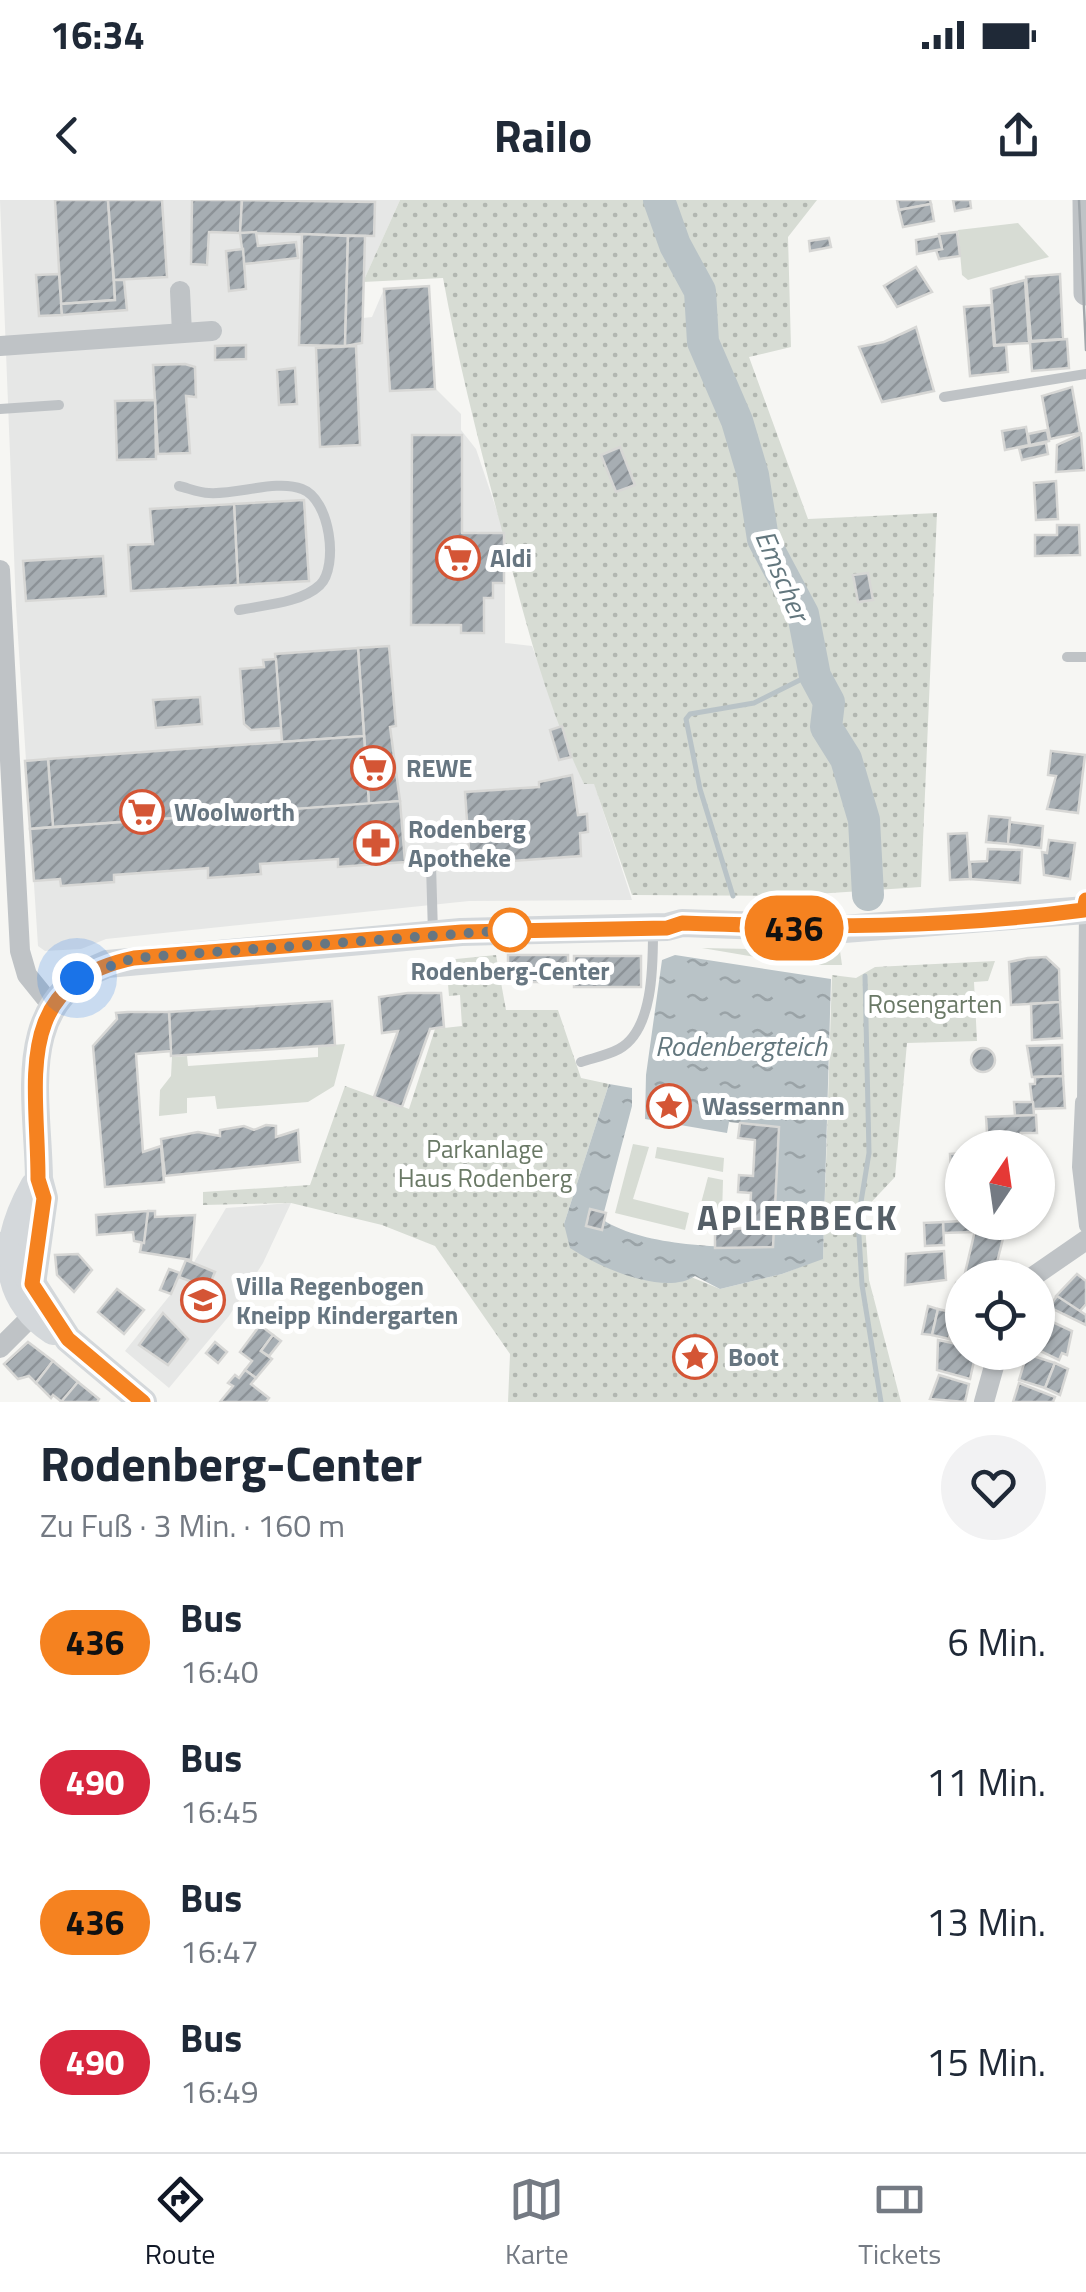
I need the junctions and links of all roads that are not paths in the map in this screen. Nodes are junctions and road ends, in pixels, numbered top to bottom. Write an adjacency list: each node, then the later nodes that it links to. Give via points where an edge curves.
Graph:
1 (1085, 200): 3 (street)
2 (180, 291): 5 (street)
3 (1086, 294)
4 (212, 331): 5 (street)
5 (182, 333): 6 (street)
6 (0, 346)
7 (1086, 374): 8 (lane)
8 (944, 397)
9 (59, 405): 10 (lane)
10 (0, 409)
11 (179, 486): 13 (lane, via 208,494 300,487 326,516 327,576 318,588)
12 (0, 570): 16 (street)
13 (239, 610)
14 (1086, 656): 15 (lane)
15 (1067, 657)
16 (7, 823): 21 (street, via 23,966)
17 (430, 865): 20 (lane)
18 (1085, 907): 19 (main road, via 892,928); 23 (lane)
19 (660, 928): 20 (main road); 22 (lane, via 639,1028 618,1049)
20 (433, 934): 21 (main road, via 134,958 84,972)
21 (52, 1006): 27 (main road, via 36,1051 38,1179)
22 (581, 1062)
23 (1082, 1102): 24 (street, via 1079,1167)
24 (1086, 1226)
25 (1086, 1240): 26 (street)
26 (1055, 1261)
27 (13, 1283): 29 (main road)
28 (993, 1370): 30 (street)
29 (143, 1402)
30 (984, 1402)

